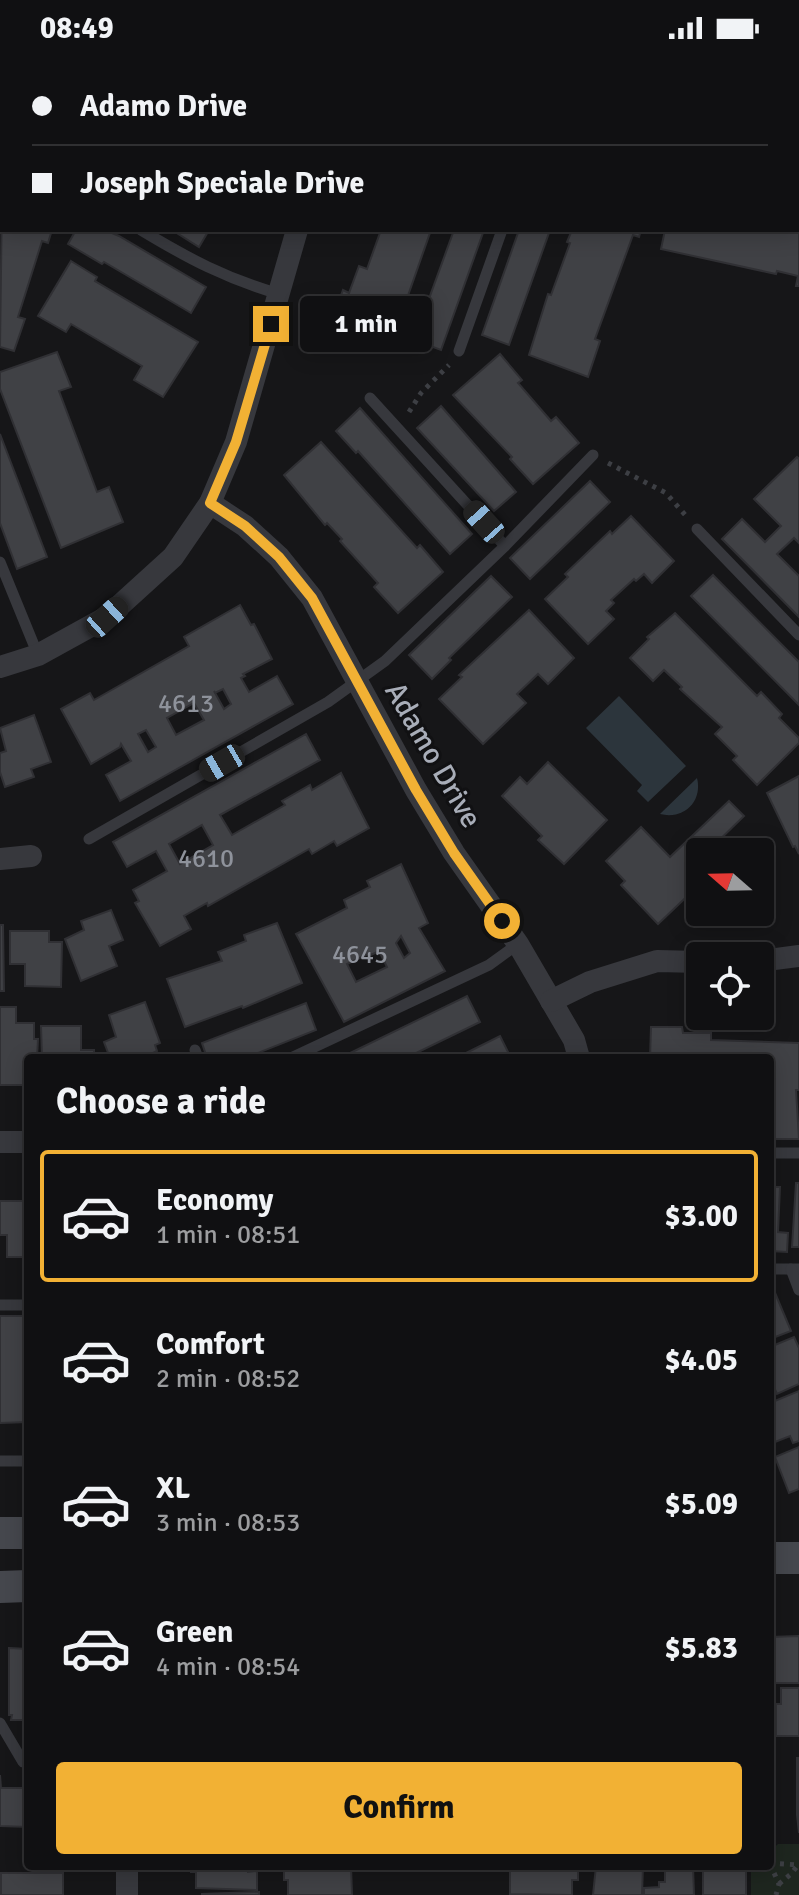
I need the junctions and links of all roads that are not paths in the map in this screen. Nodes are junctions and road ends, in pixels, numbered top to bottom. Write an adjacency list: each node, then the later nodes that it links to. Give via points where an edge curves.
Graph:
1 (144, 232): 4 (lane, via 196,263)
2 (296, 232): 4 (street)
3 (501, 232): 5 (lane)
4 (279, 294): 8 (street, via 236,442)
5 (459, 351)
6 (370, 398): 10 (lane)
7 (593, 455): 10 (lane)
8 (210, 503): 13 (street, via 173,557 107,617); 15 (street, Adamo Drive, via 245,526 287,567 312,598)
9 (697, 529): 12 (lane)
10 (505, 546): 15 (lane, via 385,661)
11 (0, 562): 13 (lane)
12 (799, 635)
13 (38, 655): 14 (street)
14 (0, 667)
15 (357, 681): 16 (lane); 19 (street, Adamo Drive, via 439,828)
16 (89, 839)
17 (31, 856): 18 (street)
18 (0, 859)
19 (518, 944): 23 (street, Adamo Drive); 24 (lane, via 489,965)
20 (799, 956): 21 (street)
21 (774, 959)
22 (686, 962): 23 (street, via 657,961 590,982)
23 (551, 1001): 25 (street, Adamo Drive)
24 (300, 1054)
25 (578, 1054)
26 (0, 1142): 27 (street)
27 (24, 1142)
28 (774, 1153): 29 (lane)
29 (799, 1153)
30 (774, 1269): 31 (lane)
31 (795, 1269): 32 (lane)
32 (799, 1290)
33 (0, 1305): 34 (lane)
34 (24, 1305)
35 (0, 1461): 36 (lane)
36 (24, 1461)
37 (0, 1533): 38 (street)
38 (24, 1533)
39 (774, 1558): 40 (street)
40 (799, 1558)
41 (24, 1586): 42 (street)
42 (0, 1587)
43 (0, 1723): 44 (lane)
44 (24, 1762)
45 (127, 1870): 46 (street)
46 (127, 1895)

